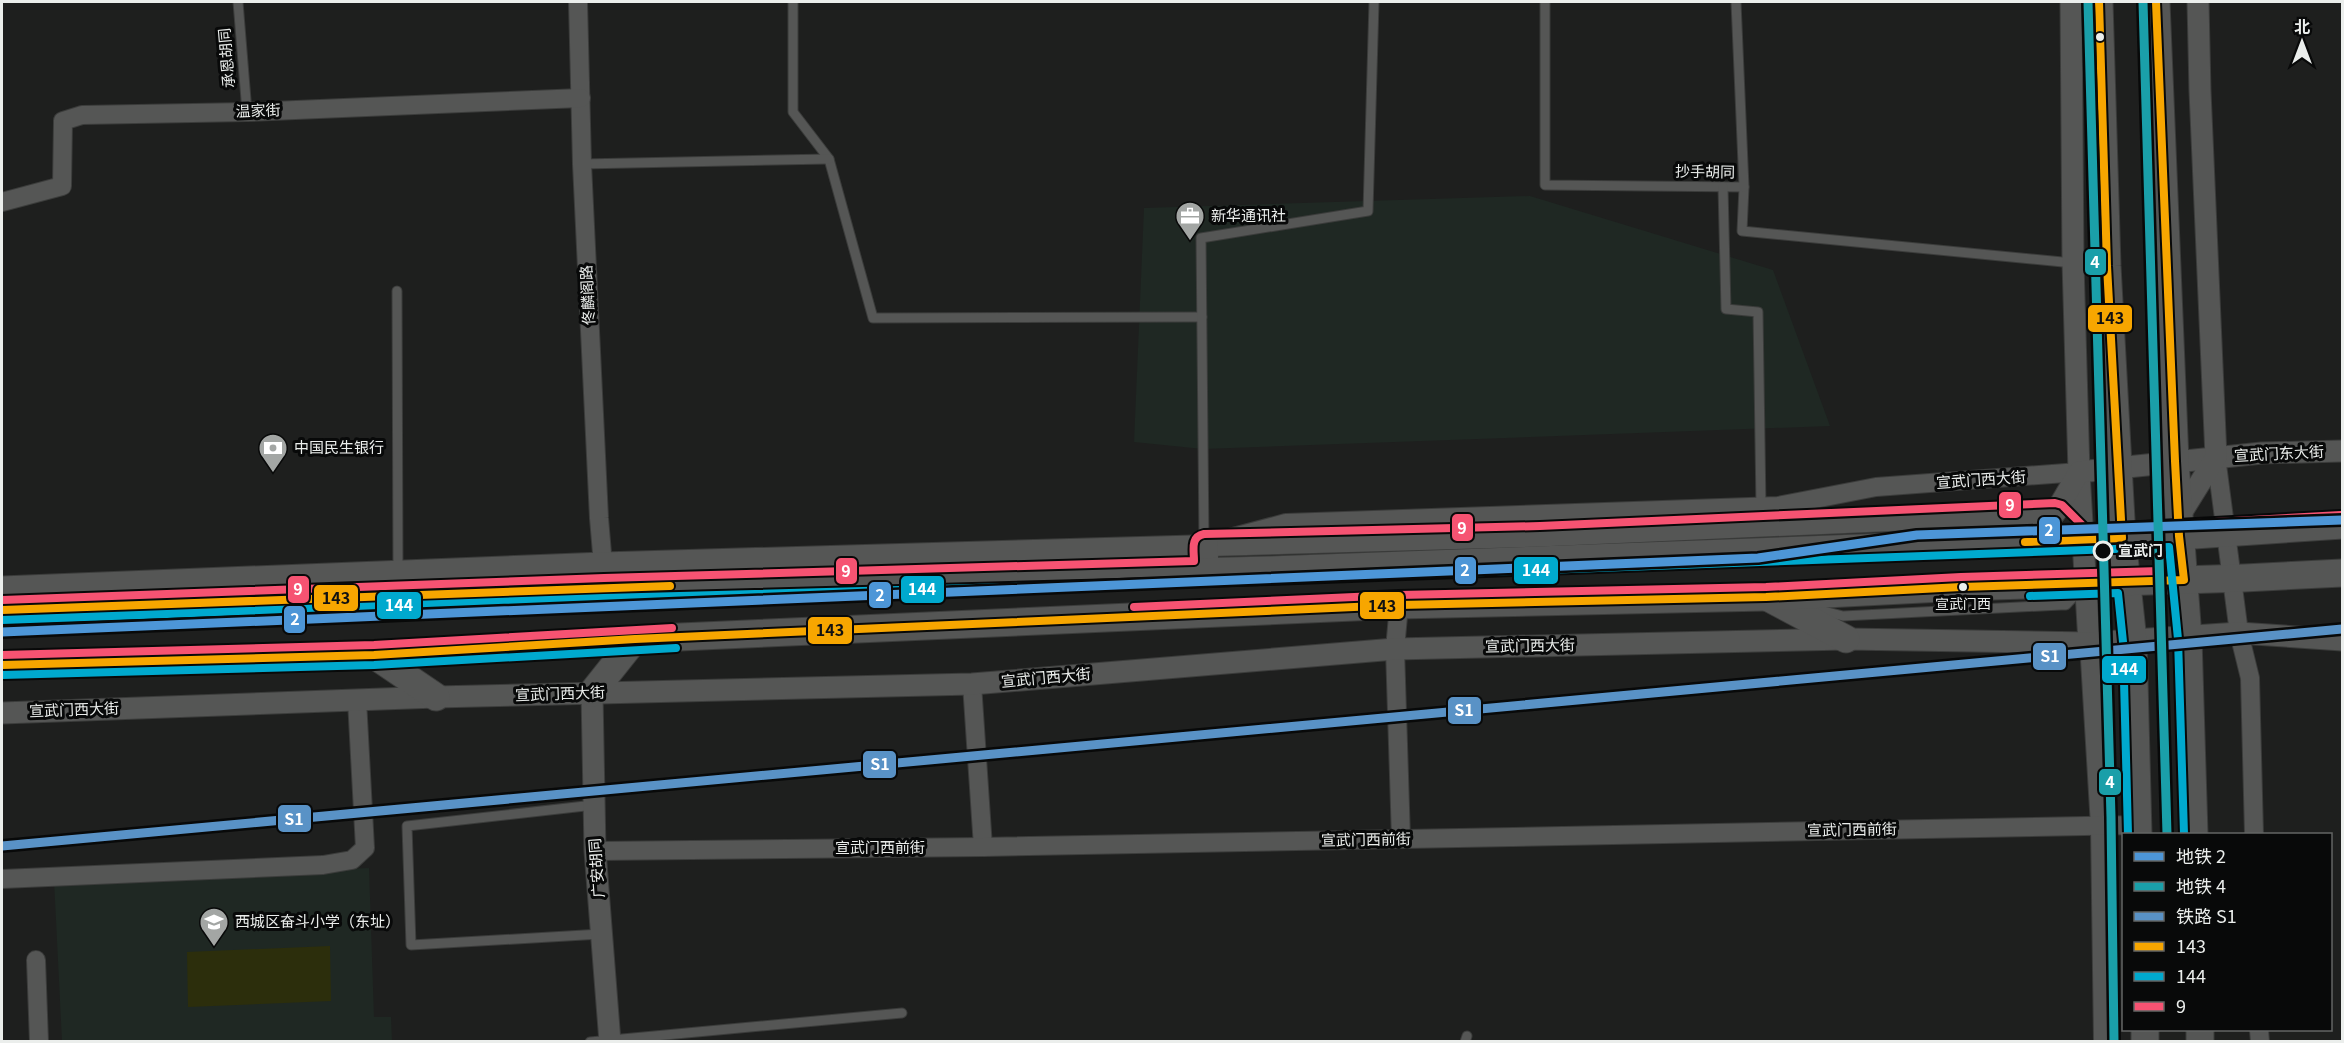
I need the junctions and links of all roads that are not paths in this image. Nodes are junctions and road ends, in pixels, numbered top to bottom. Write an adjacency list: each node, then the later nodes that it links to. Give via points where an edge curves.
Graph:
1 (238, 2): 12 (lane, 承恩胡同)
2 (578, 2): 11 (street, 佟麟阁路)
3 (793, 2): 13 (lane, via 793,112)
4 (1374, 2): 21 (lane, via 1368,211 1201,238)
5 (1545, 2): 15 (lane, 抄手胡同, via 1545,185)
6 (1736, 2): 16 (lane)
7 (2071, 2): 18 (street)
8 (2099, 2): 19 (main road)
9 (2156, 2): 24 (main road)
10 (2198, 2): 23 (street)
11 (581, 98): 12 (street, 温家街); 14 (street, 佟麟阁路)
12 (247, 112): 17 (street, 温家街, via 82,115 63,120 62,186)
13 (830, 159): 14 (lane); 21 (lane, via 873,318)
14 (582, 164): 36 (street, 佟麟阁路)
15 (1723, 187): 16 (lane, 抄手胡同); 27 (lane, via 1725,309 1758,312)
16 (1744, 187): 18 (lane, 抄手胡同, via 1742,231)
17 (2, 202)
18 (2073, 262): 19 (lane, 抄手胡同); 26 (street)
19 (2107, 266): 25 (main road)
20 (397, 291): 34 (lane)
21 (1202, 317): 33 (lane)
22 (2343, 451): 23 (street, 宣武门东大街)
23 (2216, 457): 24 (street, 宣武门东大街); 30 (street); 46 (street)
24 (2175, 461): 25 (street, 宣武门东大街); 30 (main road)
25 (2119, 469): 26 (street, 宣武门东大街); 31 (main road)
26 (2079, 472): 27 (street, 宣武门西大街, via 1876,487); 28 (street); 32 (street)
27 (1761, 507): 33 (street, 宣武门西大街, via 1286,523)
28 (2055, 513): 32 (street); 33 (street, 宣武门西大街, via 1540,536)
29 (2343, 525): 30 (main road, 宣武门西大街, via 2237,531)
30 (2179, 527): 31 (main road, 宣武门西大街); 38 (main road)
31 (2122, 538): 32 (main road, 宣武门西大街); 39 (main road)
32 (2082, 540): 33 (main road, 宣武门西大街, via 1269,570); 41 (street)
33 (1205, 558): 36 (main road, 宣武门西大街)
34 (398, 572): 36 (street, 宣武门西大街); 42 (street, 宣武门西大街)
35 (2343, 573): 37 (main road)
36 (604, 575): 45 (main road, 宣武门西大街)
37 (2308, 575): 38 (main road); 40 (lane)
38 (2184, 580): 39 (main road); 47 (main road)
39 (2128, 582): 41 (main road); 51 (main road)
40 (2343, 582)
41 (2087, 584): 43 (main road); 52 (street)
42 (2, 587)
43 (1766, 597): 44 (main road); 49 (main road)
44 (1399, 605): 48 (main road); 53 (street)
45 (2, 610)
46 (2240, 633): 47 (street, 宣武门西大街); 50 (street); 65 (street, via 2250,678)
47 (2188, 638): 51 (street, 宣武门西大街); 64 (main road)
48 (635, 639): 54 (main road); 57 (main road)
49 (1846, 639): 52 (street, 宣武门西大街); 53 (street, 宣武门西大街)
50 (2343, 640)
51 (2133, 641): 52 (street, 宣武门西大街); 63 (main road)
52 (2089, 643): 62 (street)
53 (1395, 649): 56 (street, 宣武门西大街); 66 (street)
54 (374, 655): 55 (main road); 58 (main road)
55 (2, 665)
56 (972, 684): 57 (street, 宣武门西大街); 67 (street)
57 (592, 693): 58 (street, 宣武门西大街); 61 (street, 广安胡同)
58 (436, 697): 59 (street, 宣武门西大街)
59 (357, 700): 60 (street, 宣武门西大街); 69 (street, via 365,848 352,860 323,865)
60 (2, 713)
61 (594, 806): 68 (street, 广安胡同); 70 (lane, via 407,825 411,945)
62 (2100, 826): 63 (street, 宣武门西前街); 66 (street, 宣武门西前街); 75 (street)
63 (2138, 830)
64 (2194, 833)
65 (2254, 833)
66 (1401, 839): 67 (street, 宣武门西前街)
67 (983, 847): 68 (street, 宣武门西前街)
68 (595, 850): 70 (street, 广安胡同)
69 (2, 879)
70 (601, 934): 73 (street, 广安胡同)
71 (36, 960): 74 (street)
72 (902, 1013): 73 (lane)
73 (603, 1040)
74 (39, 1041)
75 (2103, 1041)

